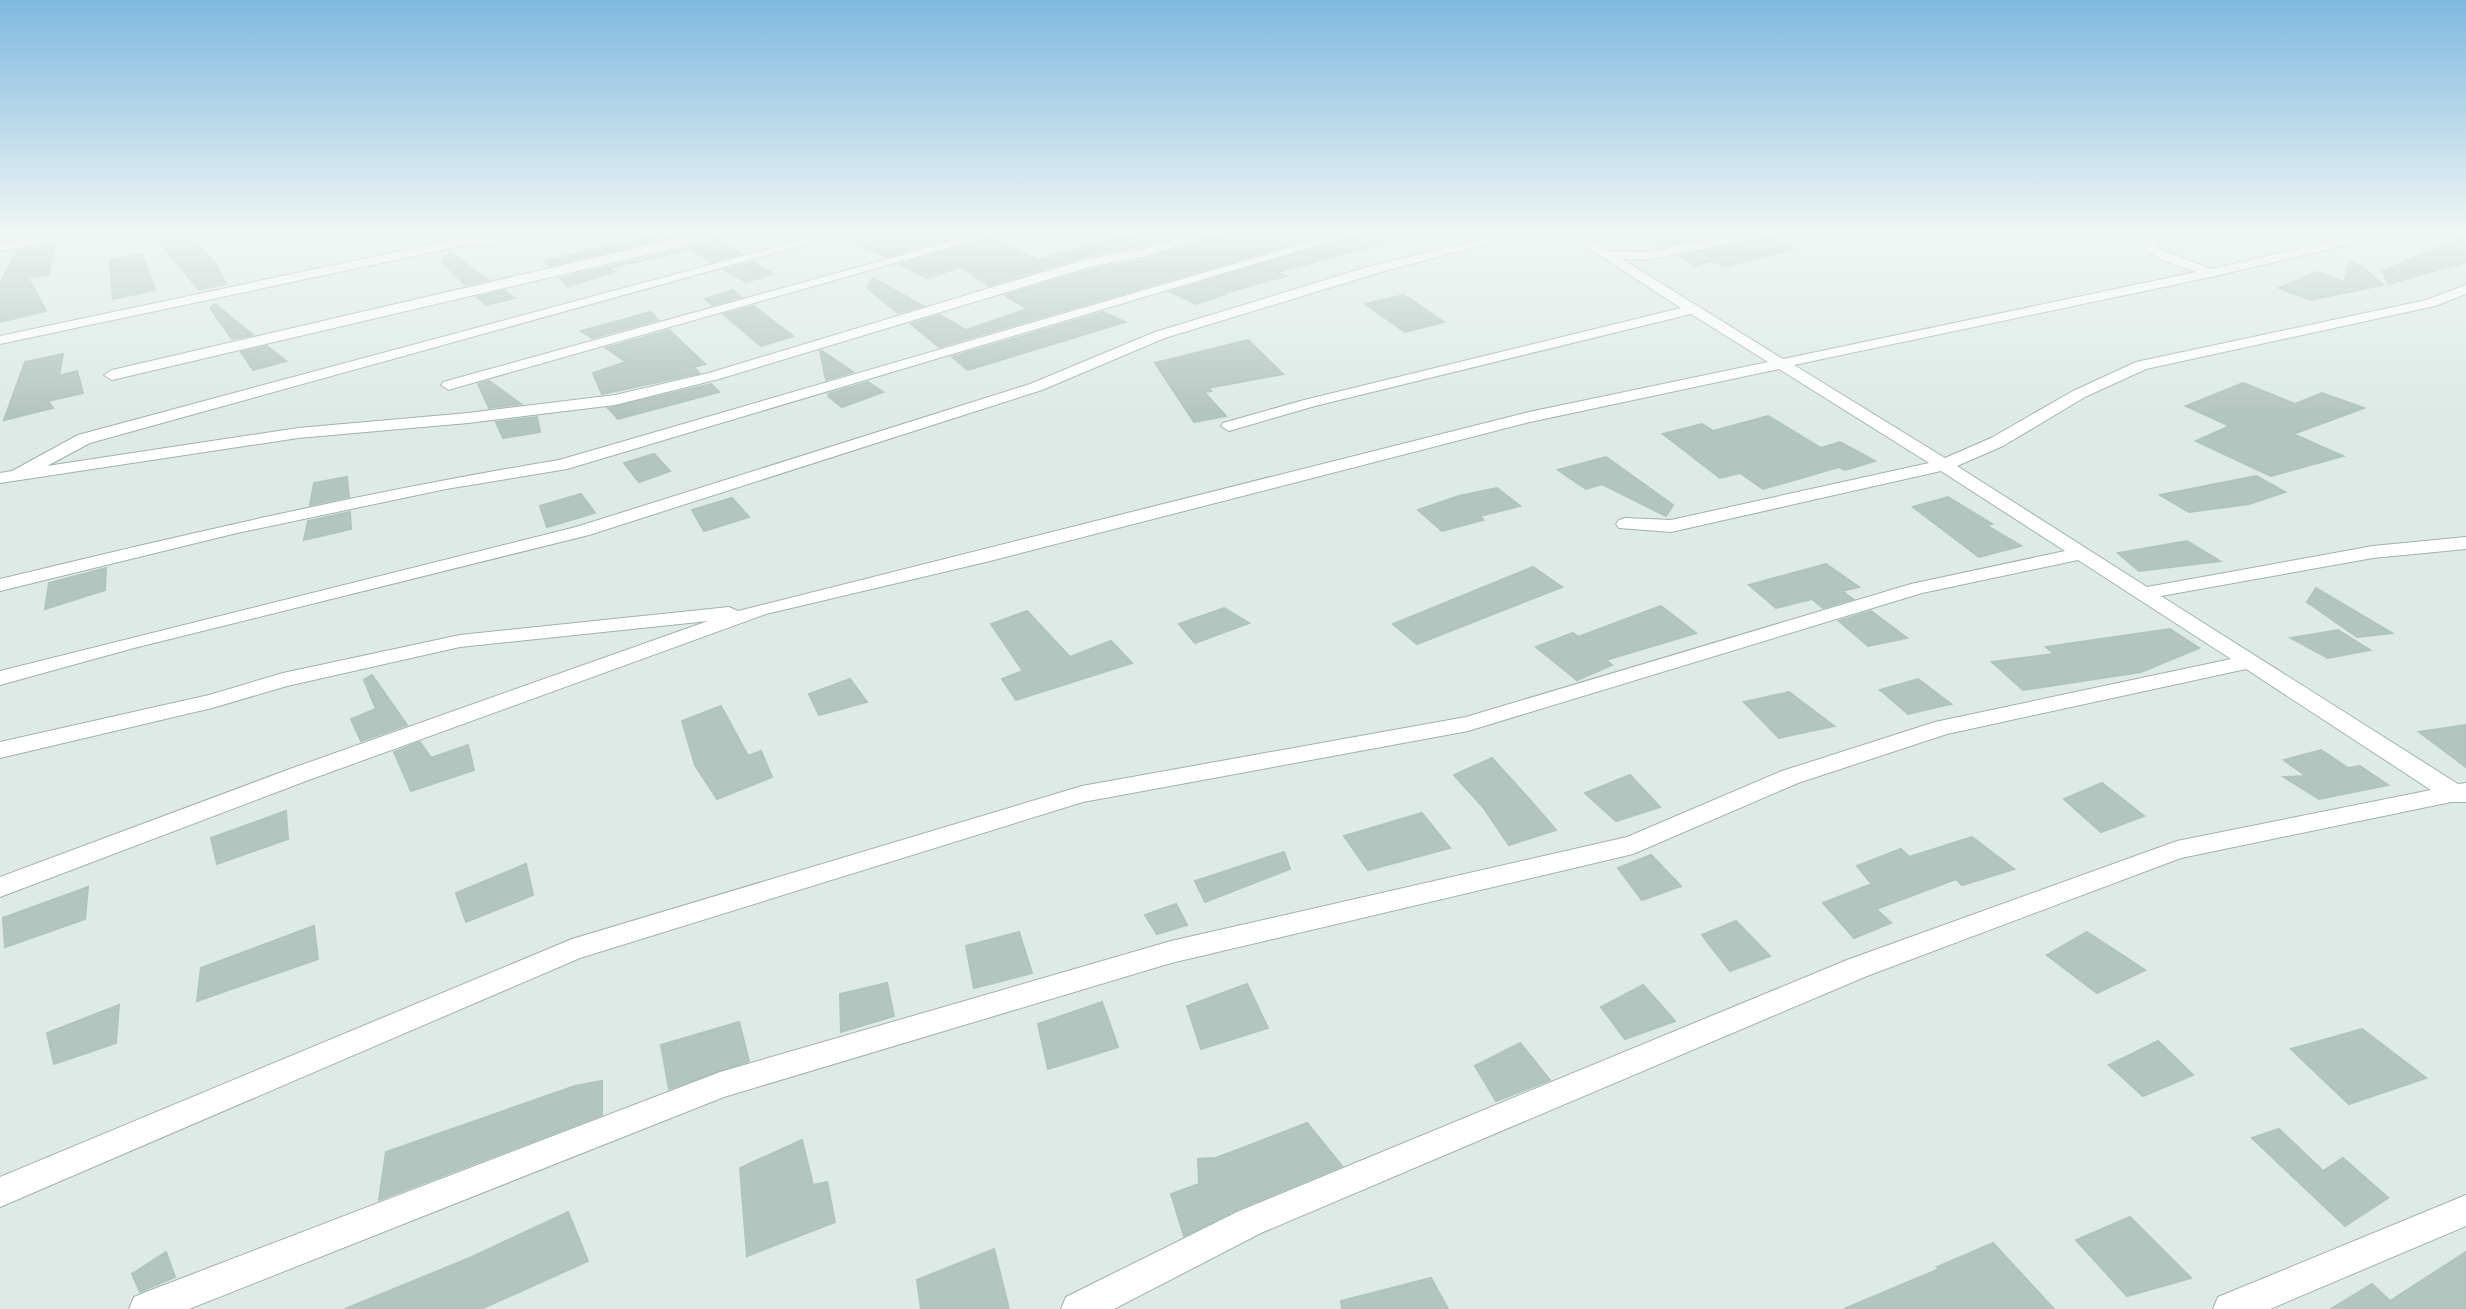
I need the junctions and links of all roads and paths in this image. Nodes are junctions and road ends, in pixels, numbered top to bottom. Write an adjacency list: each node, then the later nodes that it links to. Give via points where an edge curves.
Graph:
1 (221, 293): 12 (street)
2 (465, 293): 14 (street)
3 (620, 293): 18 (street, via 84,439)
4 (779, 293): 15 (street)
5 (988, 293): 18 (street, via 714,376 614,400 298,433)
6 (1148, 293): 22 (street, via 561,465 237,527)
7 (1297, 293): 26 (street, via 1160,335 1036,387 583,531)
8 (1664, 293): 11 (street)
9 (2122, 293): 13 (street)
10 (2455, 293): 17 (street, via 2430,303 2141,365)
11 (1690, 310): 13 (street); 16 (street, via 1310,402)
12 (0, 340)
13 (1786, 365): 17 (street); 24 (street, via 1516,420)
14 (113, 375)
15 (449, 385)
16 (1229, 426)
17 (1944, 465): 19 (street, via 1671,526); 21 (street)
18 (8, 477)
19 (1625, 524)
20 (2466, 543): 23 (street, via 2373,552)
21 (2079, 554): 23 (street); 30 (street, via 1918,588 1468,724 1082,794 598,942)
22 (0, 585)
23 (2144, 593): 25 (street)
24 (759, 610): 27 (street, via 460,641); 29 (street)
25 (2249, 662): 28 (street); 32 (street, via 1943,727 1790,776 1633,845 1171,952 720,1085)
26 (0, 678)
27 (0, 750)
28 (2461, 795): 33 (street, via 2177,850 1857,968 1250,1222)
29 (0, 887)
30 (0, 1192)
31 (2466, 1210): 34 (street)
32 (146, 1309)
33 (1078, 1309)
34 (2230, 1309)

